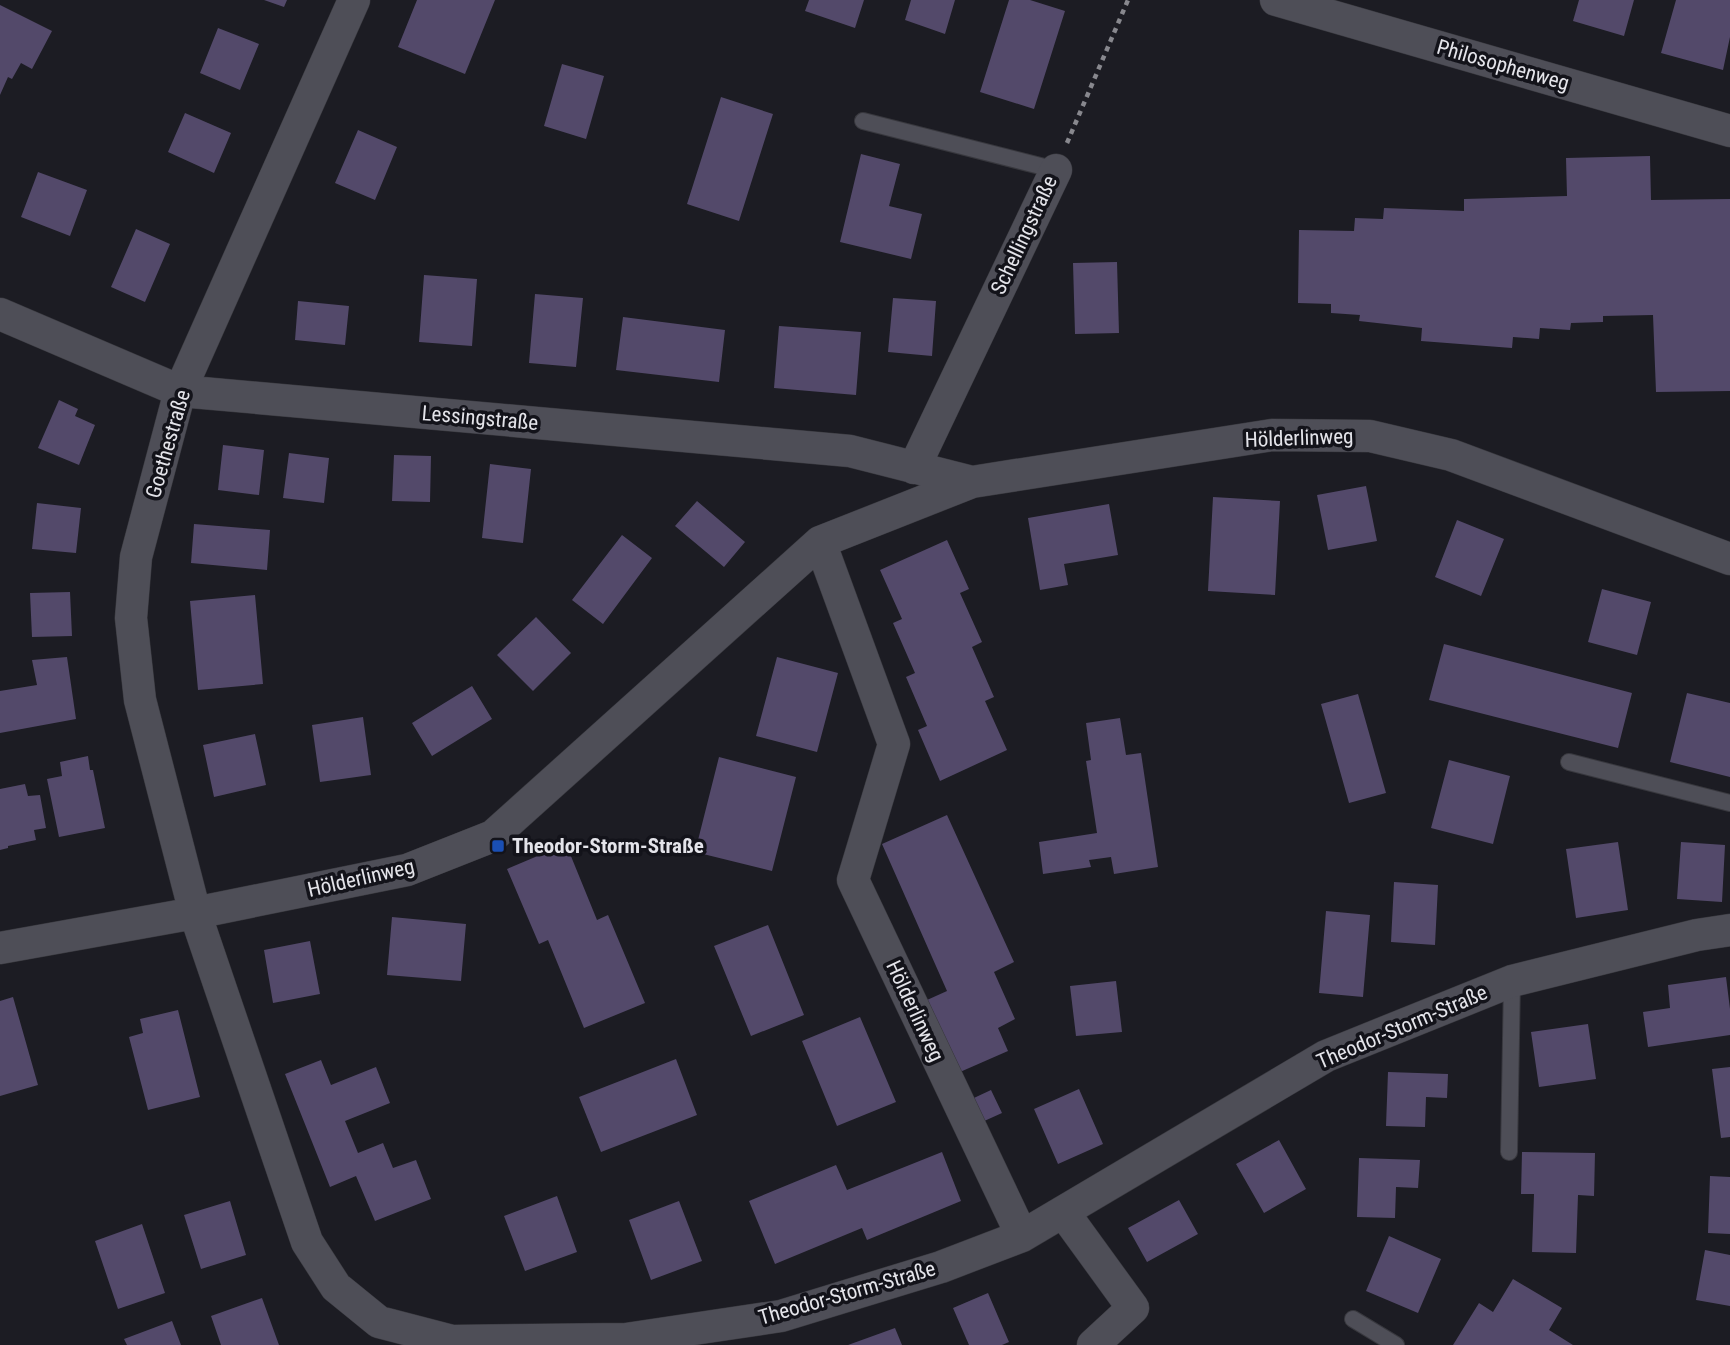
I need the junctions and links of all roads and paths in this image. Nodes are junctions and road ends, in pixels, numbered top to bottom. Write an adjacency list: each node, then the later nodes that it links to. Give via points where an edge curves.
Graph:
1 (354, 0): 8 (street, Goethestraße)
2 (1128, 0): 6 (path, Schellingstraße)
3 (1276, 0): 5 (street, Philosophenweg)
4 (863, 121): 6 (lane)
5 (1730, 131)
6 (1055, 170): 9 (street, Schellingstraße)
7 (0, 314): 8 (street, Lessingstraße)
8 (180, 391): 9 (street, Lessingstraße, via 850,451); 15 (street, Goethestraße, via 136,557 131,618 140,700)
9 (914, 468): 10 (street, Lessingstraße)
10 (972, 482): 11 (street, Hölderlinweg); 12 (street, Hölderlinweg, via 1272,435 1370,436 1451,455)
11 (820, 542): 15 (street, Hölderlinweg, via 493,836 407,870); 21 (street, Hölderlinweg, via 894,744 853,880)
12 (1730, 559)
13 (1569, 762): 14 (lane)
14 (1730, 803)
15 (195, 914): 17 (street, Hölderlinweg); 23 (street, Theodor-Storm-Straße, via 307,1242)
16 (1730, 930): 18 (street, Theodor-Storm-Straße)
17 (0, 948)
18 (1512, 981): 19 (lane); 20 (street, Theodor-Storm-Straße, via 1326,1056)
19 (1509, 1152)
20 (1064, 1213): 21 (street, Theodor-Storm-Straße); 25 (street, via 1133,1308)
21 (1022, 1236): 24 (street, Theodor-Storm-Straße, via 941,1267 781,1316 626,1339)
22 (1353, 1318): 26 (lane)
23 (371, 1333): 24 (street, Theodor-Storm-Straße)
24 (453, 1343)
25 (1093, 1345)
26 (1396, 1345)

